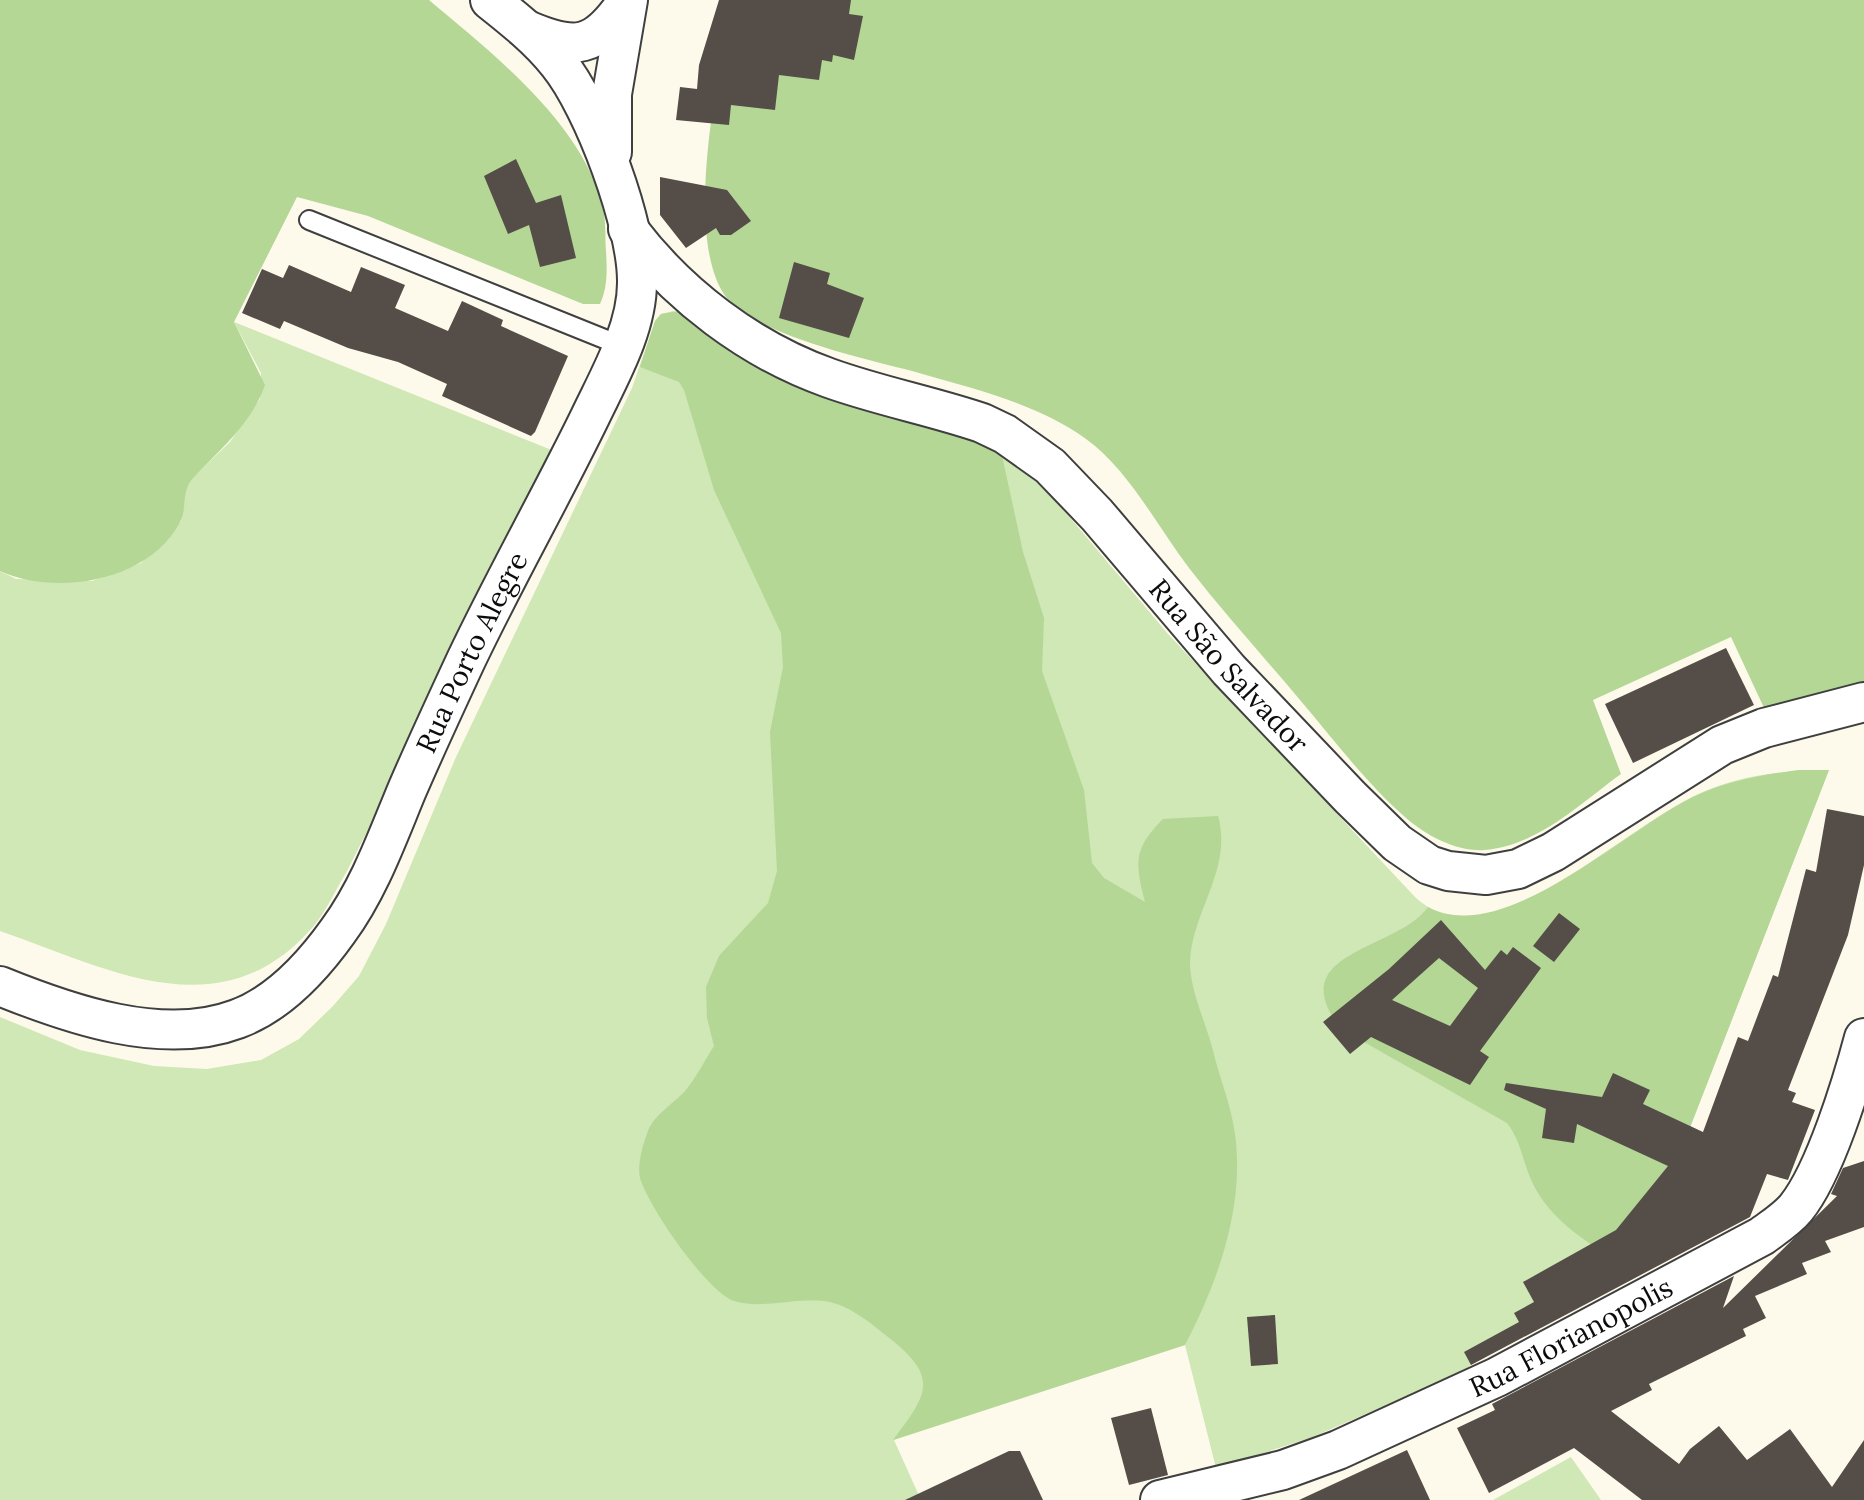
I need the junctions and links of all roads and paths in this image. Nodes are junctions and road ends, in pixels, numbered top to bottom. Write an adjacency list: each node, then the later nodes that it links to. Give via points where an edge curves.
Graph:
1 (490, 0): 3 (street, Rua Porto Alegre)
2 (628, 0): 3 (street, Rua Porto Alegre, via 605,31 584,42 559,43); 4 (street, via 612,94)
3 (525, 30): 4 (street, Rua Porto Alegre, via 560,65 576,91)
4 (613, 179): 6 (street, Rua Porto Alegre)
5 (309, 220): 9 (lane)
6 (628, 229): 7 (street, Rua São Salvador); 8 (street, Rua Porto Alegre, via 638,278)
7 (695, 298): 8 (street, via 662,292); 10 (street, Rua São Salvador, via 786,360 844,383 982,423 1038,457 1097,515 1267,711 1397,843 1429,865 1467,875 1518,869 1722,745 1764,728)
8 (636, 303): 9 (street, Rua Porto Alegre)
9 (622, 346): 11 (street, Rua Porto Alegre, via 462,668 371,875 340,929 305,971 239,1019 187,1029 93,1017)
10 (1864, 702)
11 (0, 986)
12 (1864, 1038): 13 (street, Rua Florianopolis, via 1806,1191 1788,1216 1762,1236 1497,1377 1338,1450 1283,1470)
13 (1160, 1500)

